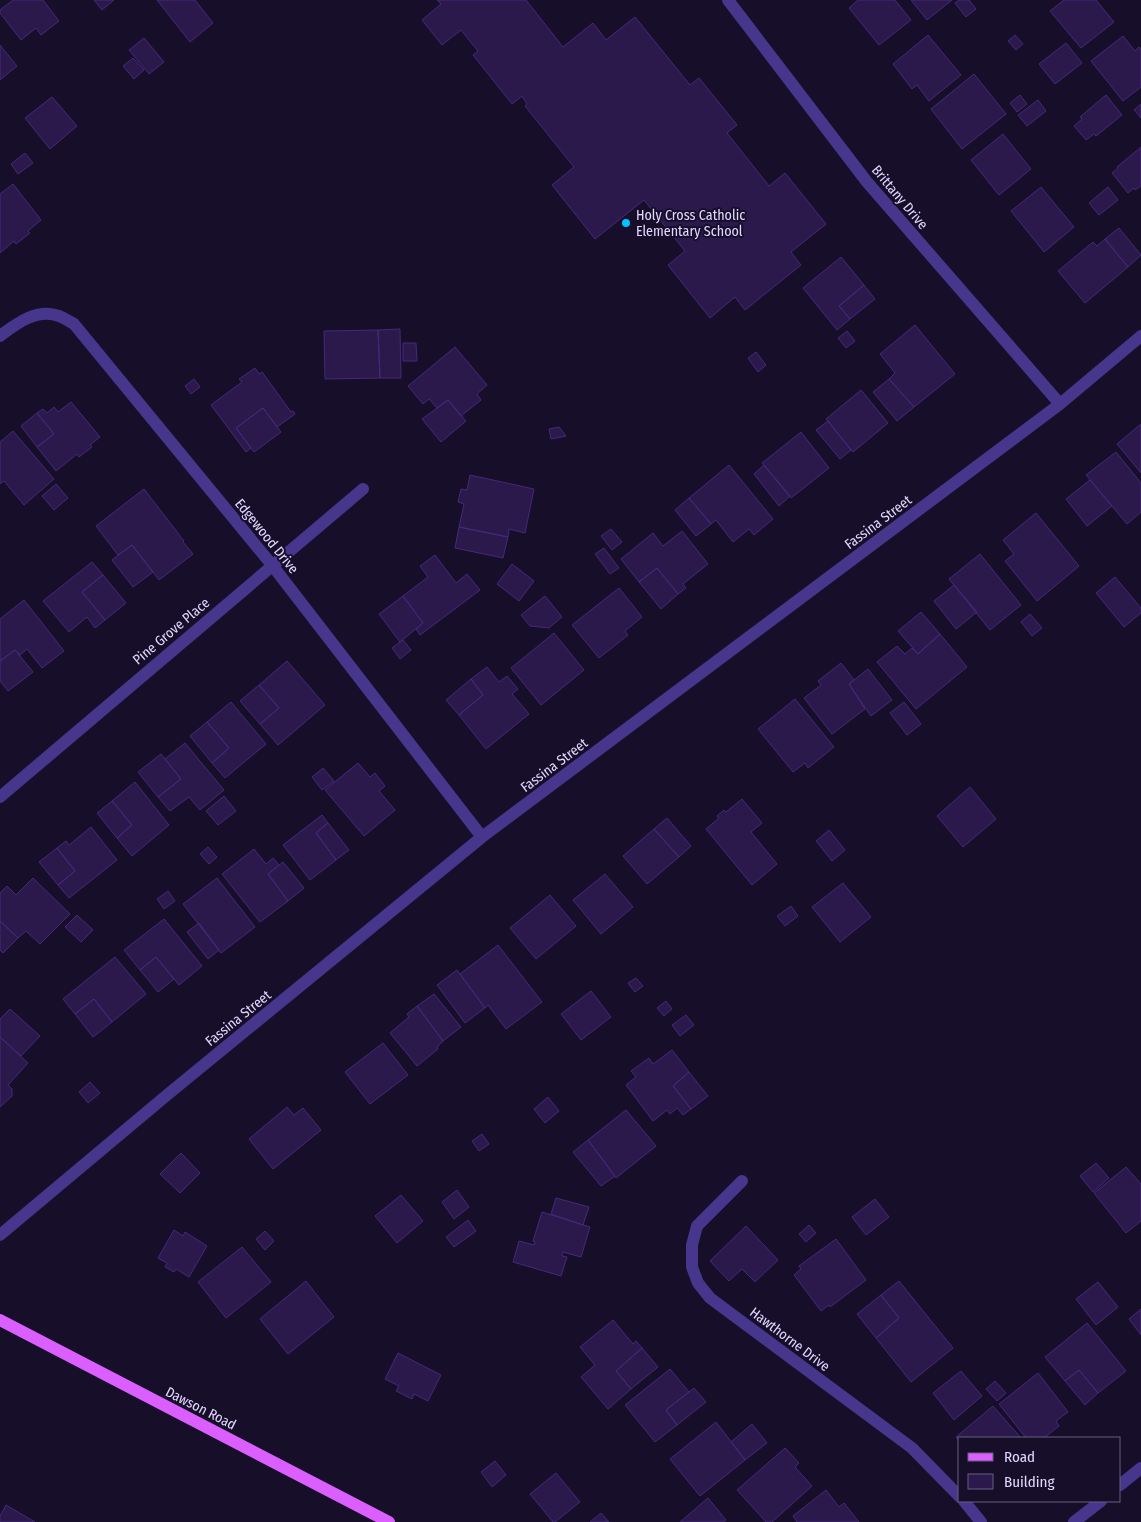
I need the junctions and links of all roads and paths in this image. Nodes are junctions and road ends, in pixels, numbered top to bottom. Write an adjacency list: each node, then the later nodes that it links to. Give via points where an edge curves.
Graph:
1 (728, 0): 4 (street, Brittany Drive, via 867,182)
2 (0, 336): 6 (street, Edgewood Drive, via 30,316 60,316 74,324)
3 (1141, 336): 4 (street, Fassina Street)
4 (1060, 404): 8 (street, Fassina Street)
5 (363, 489): 6 (street, Pine Grove Place)
6 (272, 565): 7 (street, Pine Grove Place); 8 (street, Edgewood Drive)
7 (0, 797)
8 (482, 837): 10 (street, Fassina Street)
9 (742, 1181): 14 (street, Hawthorne Drive, via 697,1226 692,1245 692,1267 698,1283 710,1298 912,1448)
10 (0, 1236)
11 (0, 1320): 17 (main road, Dawson Road)
12 (1141, 1468): 13 (street)
13 (1121, 1484)
14 (958, 1495)
15 (965, 1502): 18 (street)
16 (1099, 1502): 19 (street)
17 (389, 1522)
18 (981, 1522)
19 (1074, 1522)

